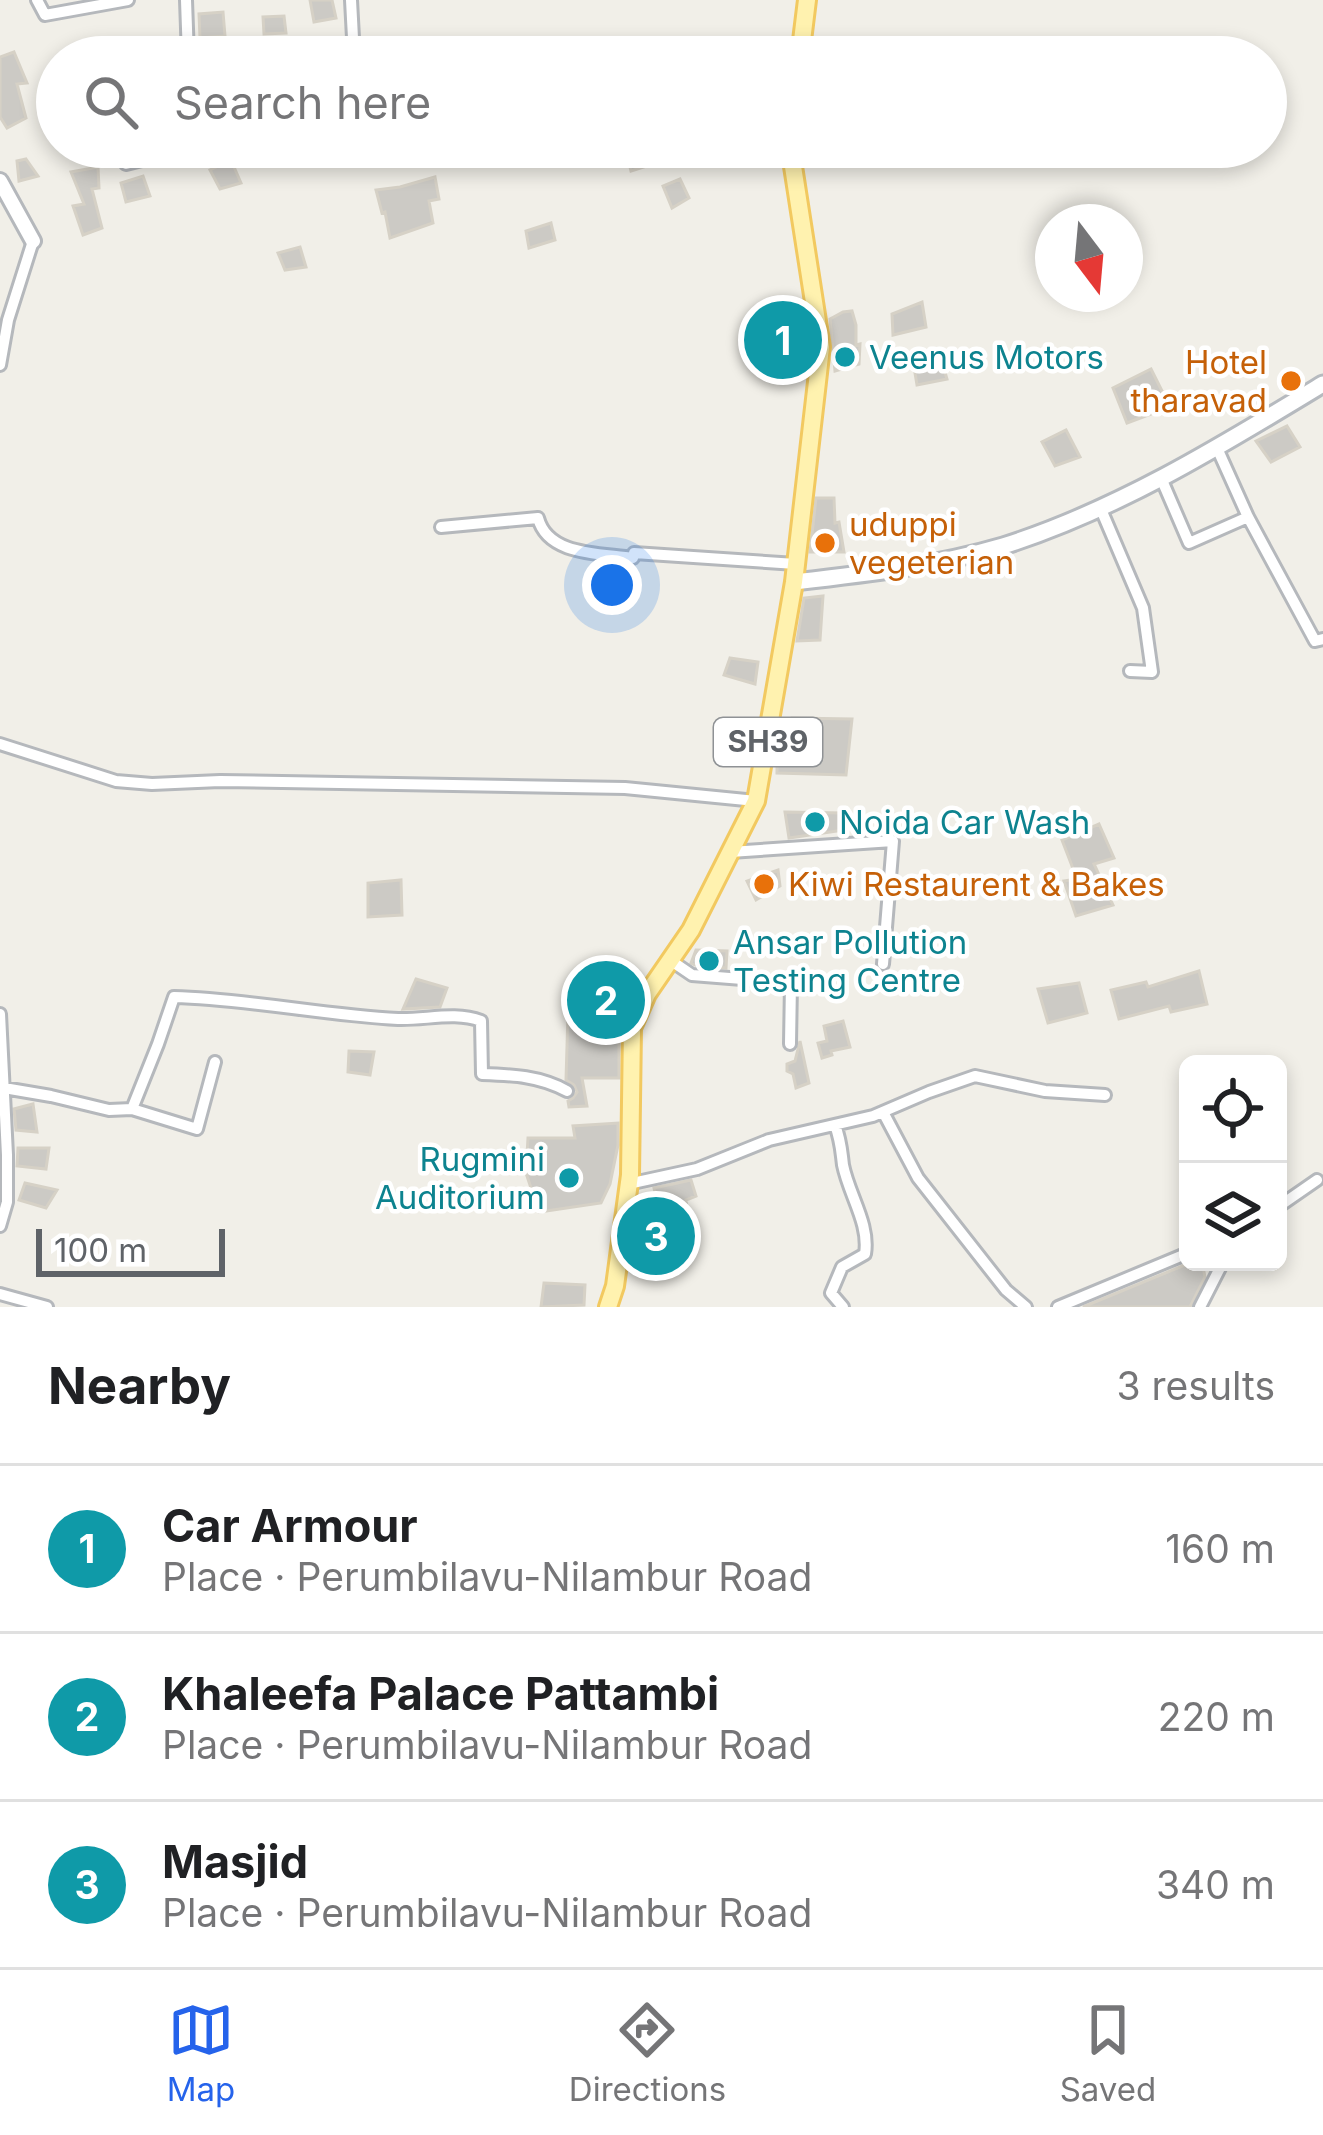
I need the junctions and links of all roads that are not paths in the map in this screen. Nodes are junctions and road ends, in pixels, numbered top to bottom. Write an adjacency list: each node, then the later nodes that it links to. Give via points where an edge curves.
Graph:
1 (37, 0): 2 (street, via 46,16)
2 (128, 0)
3 (186, 0): 6 (street)
4 (351, 0): 7 (street)
5 (807, 0): 8 (main road)
6 (187, 36)
7 (353, 36)
8 (803, 36)
9 (793, 168): 19 (main road, SH39, via 821,346)
10 (0, 182): 11 (street)
11 (33, 241): 12 (street)
12 (0, 364)
13 (1323, 384): 14 (main road)
14 (1217, 448): 15 (main road); 17 (street)
15 (1161, 478): 16 (main road); 17 (street, via 1189,543)
16 (1100, 507): 19 (main road, via 954,558 891,570); 21 (street, via 1143,608 1152,672)
17 (1248, 517): 20 (street, via 1315,641)
18 (441, 527): 19 (street, via 538,518 558,546)
19 (795, 573): 23 (main road, SH39)
20 (1323, 639)
21 (1130, 671)
22 (0, 745): 23 (street, via 116,781 152,784 625,788)
23 (756, 801): 24 (main road, SH39)
24 (730, 852): 25 (main road, SH39); 26 (street, via 893,841)
25 (670, 960): 28 (street, via 692,975 790,983); 37 (main road, SH39, via 632,1028)
26 (883, 964)
27 (0, 1014): 30 (street)
28 (790, 1045)
29 (215, 1062): 33 (street, via 196,1129)
30 (4, 1088): 33 (street); 39 (street, via 7,1202)
31 (567, 1091): 33 (street, via 523,1075 482,1074 482,1021 466,1015 402,1019 174,997)
32 (1105, 1095): 34 (street, via 975,1076)
33 (132, 1109)
34 (883, 1112): 35 (street); 47 (street, via 918,1178)
35 (835, 1125): 37 (street); 46 (street, via 867,1241 831,1293)
36 (1317, 1180): 38 (street)
37 (628, 1184): 45 (main road, SH39)
38 (1287, 1201)
39 (0, 1226)
40 (1179, 1256): 48 (street)
41 (1218, 1271): 49 (street)
42 (0, 1294): 43 (street)
43 (27, 1304): 44 (street)
44 (46, 1307)
45 (608, 1307)
46 (843, 1307)
47 (1026, 1307)
48 (1058, 1307)
49 (1200, 1307)

